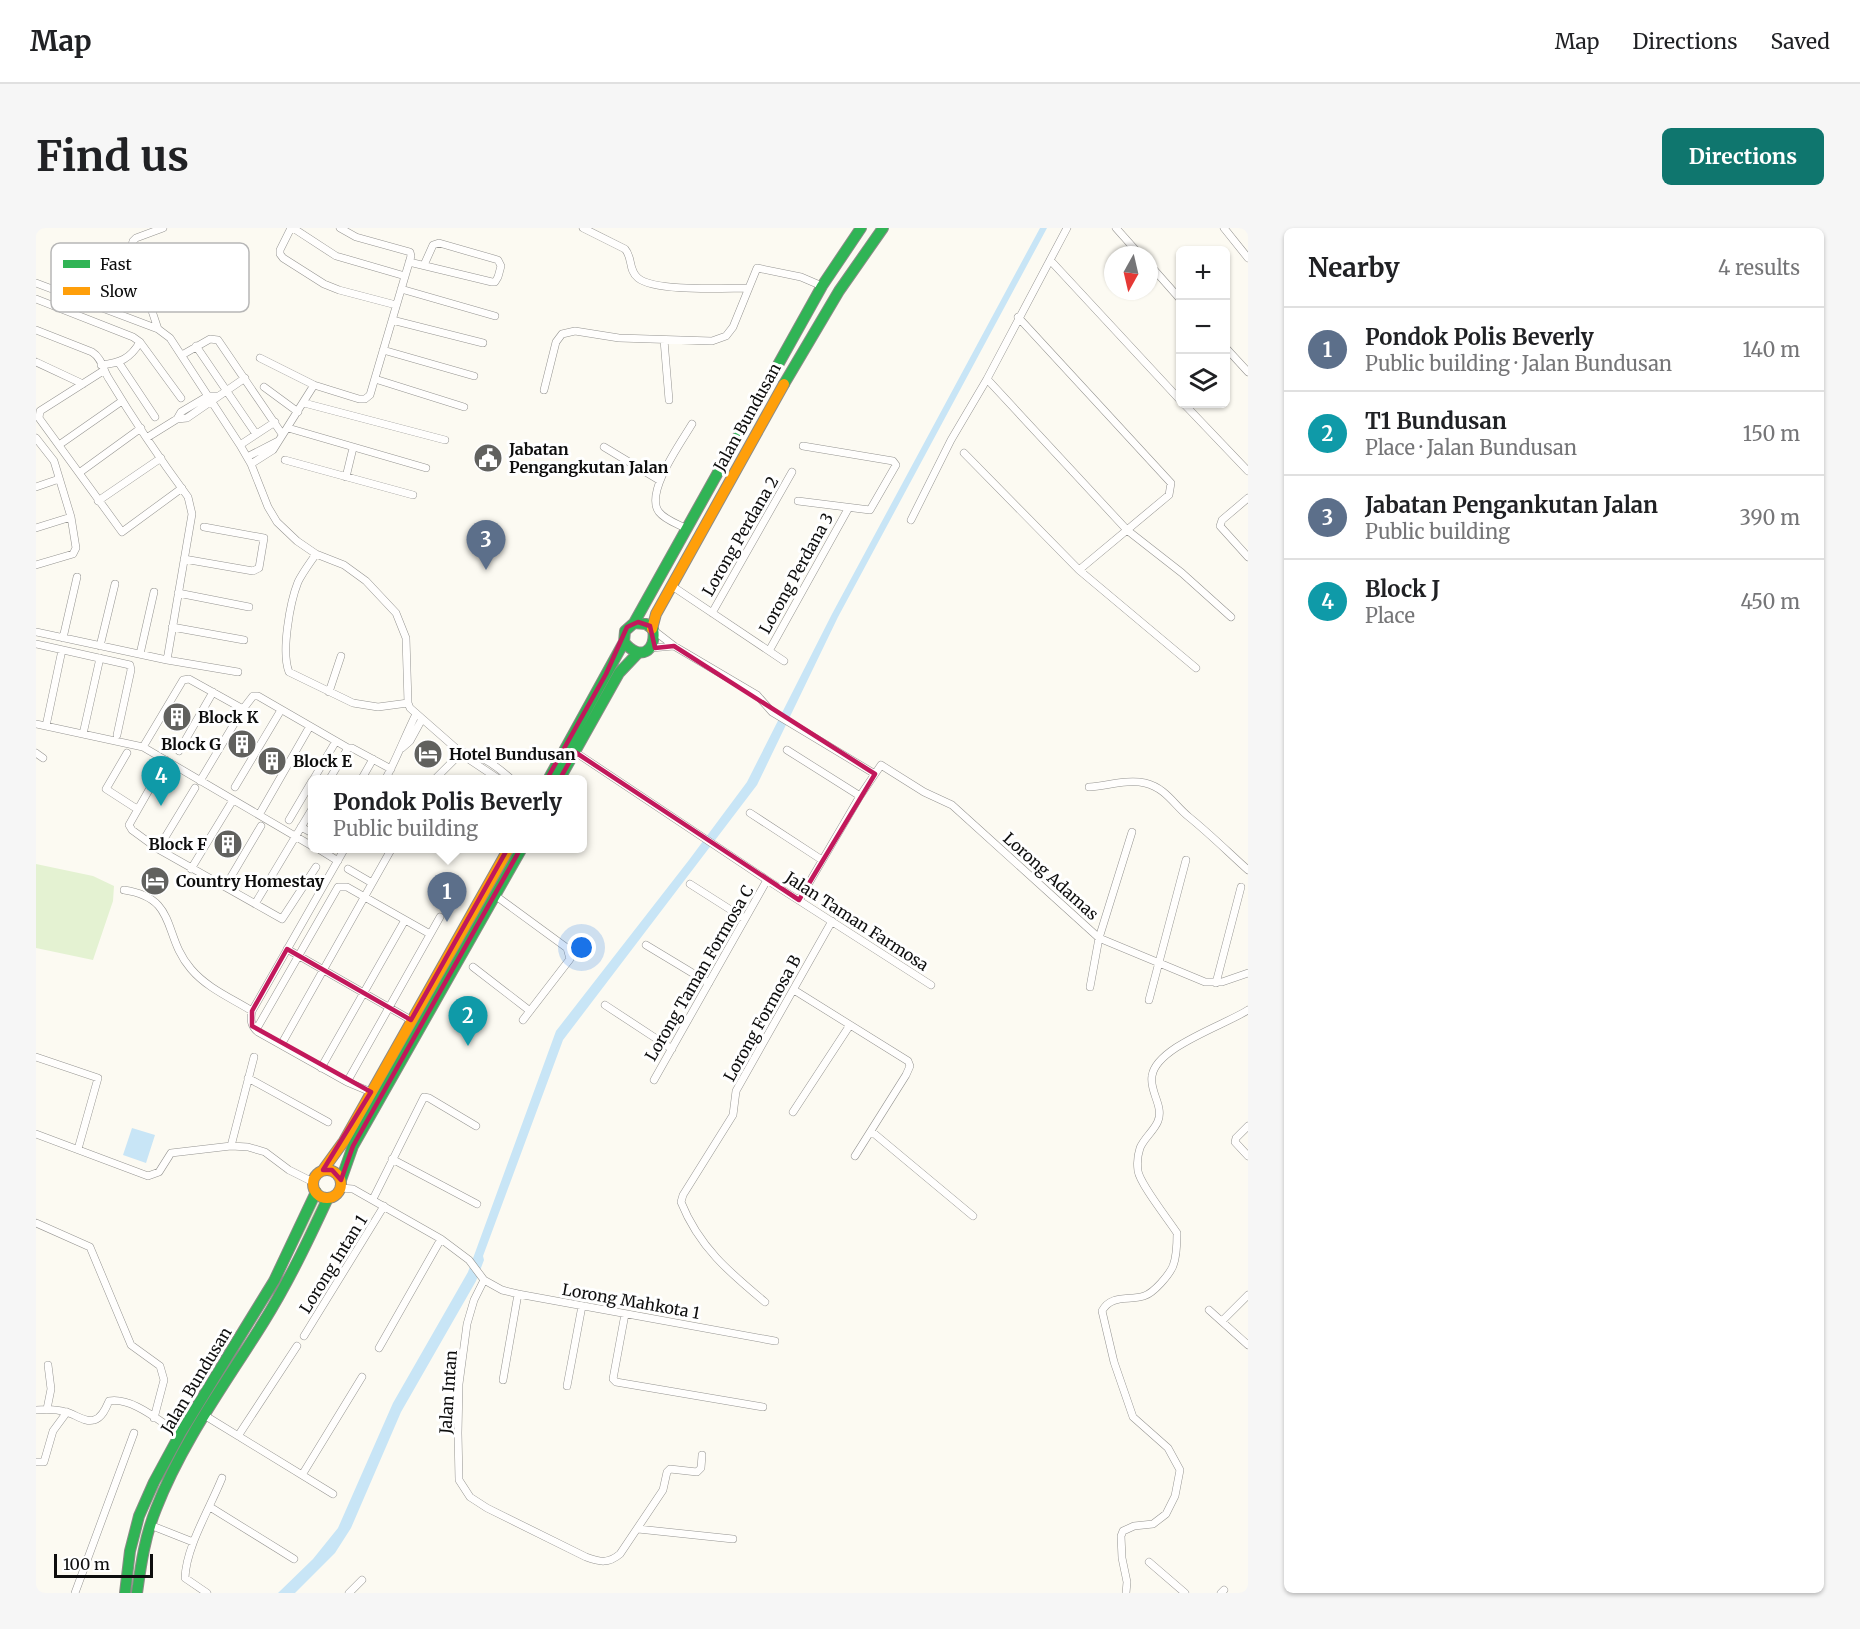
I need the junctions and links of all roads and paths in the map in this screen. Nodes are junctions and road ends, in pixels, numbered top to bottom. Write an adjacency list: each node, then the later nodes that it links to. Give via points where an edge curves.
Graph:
1 (164, 228): 10 (street)
2 (292, 228): 17 (street, via 336,256); 26 (street, via 280,256 324,284)
3 (340, 228): 14 (street, via 356,237 410,252)
4 (583, 228): 20 (street, via 625,249 630,255 631,269 644,281 675,287)
5 (861, 228): 19 (main road, Jalan Bundusan)
6 (883, 228): 114 (main road, Jalan Bundusan, via 796,362)
7 (1068, 228): 13 (street)
8 (1116, 228): 11 (street)
9 (1225, 228): 12 (street)
10 (132, 243)
11 (1132, 246)
12 (1248, 258)
13 (1050, 260): 31 (street); 56 (street)
14 (409, 262): 15 (street); 17 (street)
15 (424, 265): 15 (street, via 492,282 501,266 498,260 439,243 433,245)
16 (1158, 274): 23 (street)
17 (405, 276): 22 (street)
18 (36, 283): 21 (street)
19 (822, 286): 20 (street, via 757,268); 105 (main road, Jalan Bundusan)
20 (748, 288): 35 (street, via 726,336 705,342)
21 (51, 289)
22 (401, 289): 26 (street); 30 (street)
23 (1176, 294)
24 (36, 299): 25 (street)
25 (51, 305)
26 (396, 305): 32 (street)
27 (70, 312): 36 (street)
28 (113, 312): 33 (street)
29 (152, 312): 33 (street)
30 (495, 316)
31 (1018, 317): 50 (street); 106 (street, via 1171,483 1169,495)
32 (392, 320): 37 (street); 39 (street)
33 (158, 329): 41 (street)
34 (36, 330): 45 (street, via 92,352)
35 (664, 340): 55 (street, via 619,339 575,331 562,334 556,342); 59 (street)
36 (140, 342): 44 (street); 57 (street)
37 (483, 343)
38 (196, 346): 41 (street); 48 (street, via 210,339 218,340); 54 (street)
39 (383, 350): 47 (street); 49 (street)
40 (1230, 352): 46 (street)
41 (183, 355): 58 (street)
42 (260, 358): 52 (street)
43 (36, 362): 51 (street)
44 (119, 363): 45 (street); 65 (street)
45 (102, 368): 51 (street); 60 (street)
46 (1248, 372)
47 (474, 376)
48 (245, 378): 54 (street); 66 (street)
49 (375, 379): 52 (street, via 370,395 362,400); 62 (street)
50 (987, 379): 102 (street); 106 (street)
51 (83, 384): 76 (street, via 38,415)
52 (314, 385): 61 (street)
53 (264, 387): 64 (street)
54 (227, 390): 58 (street); 70 (street)
55 (544, 390)
56 (1176, 396)
57 (182, 398)
58 (212, 398): 71 (street, via 181,412 177,419); 75 (street)
59 (669, 400)
60 (122, 402): 68 (street); 76 (street)
61 (303, 402): 64 (street); 73 (street)
62 (464, 407)
63 (1188, 408): 88 (street)
64 (298, 412): 69 (street)
65 (155, 417)
66 (275, 422): 69 (street); 70 (street)
67 (692, 424): 93 (street)
68 (141, 428): 71 (street); 90 (street)
69 (285, 431): 74 (street); 80 (street)
70 (256, 434): 75 (street)
71 (148, 437): 84 (street)
72 (36, 438): 79 (street)
73 (445, 440)
74 (278, 441): 83 (street); 86 (street, via 273,450)
75 (240, 444): 83 (street)
76 (59, 445): 90 (street)
77 (803, 446): 100 (street, via 894,461 895,467 872,508)
78 (604, 447): 93 (street)
79 (44, 448): 81 (street); 92 (street, via 54,461)
80 (353, 448): 87 (street); 91 (street)
81 (36, 451)
82 (964, 453): 111 (street)
83 (247, 457): 86 (street)
84 (161, 458): 95 (street); 98 (street)
85 (285, 459): 91 (street)
86 (251, 464): 107 (street, via 277,522)
87 (426, 468)
88 (1248, 471)
89 (792, 472): 118 (street, Lorong Perdana 2)
90 (79, 473): 98 (street)
91 (346, 477): 96 (street)
92 (59, 479): 94 (street); 101 (street)
93 (659, 480): 105 (street, via 657,509)
94 (36, 487)
95 (182, 488): 98 (street, via 122,532); 109 (street, via 192,505)
96 (413, 495)
97 (1248, 498): 108 (street, via 1222,520 1221,526)
98 (98, 501)
99 (798, 501): 100 (street)
100 (848, 509): 132 (street, Lorong Perdana 3)
101 (71, 517): 104 (street); 110 (street, via 75,551)
102 (911, 520)
103 (204, 527): 109 (street, via 264,538 258,569)
104 (36, 528)
105 (687, 529): 120 (main road, Jalan Bundusan)
106 (1127, 530): 111 (street); 119 (street)
107 (316, 554): 142 (street, via 292,600 286,659 289,672); 143 (street, via 360,576 396,613 406,638)
108 (1248, 557)
109 (184, 559): 116 (street)
110 (36, 565)
111 (1079, 570): 139 (street)
112 (77, 577): 124 (street)
113 (115, 584): 128 (street)
114 (672, 586): 118 (street); 122 (main road, Jalan Bundusan)
115 (154, 592): 134 (street)
116 (178, 593): 117 (street); 121 (street)
117 (249, 607)
118 (712, 613): 132 (street)
119 (1231, 617)
120 (634, 622): 122 (main road); 126 (main road, Jalan Bundusan, via 625,631)
121 (172, 627): 125 (street); 137 (street)
122 (652, 629): 129 (street); 130 (main road, Jalan Bundusan, via 655,639)
123 (36, 632): 124 (street)
124 (63, 638): 128 (street)
125 (244, 640)
126 (624, 642): 133 (main road, via 629,650); 173 (main road, Jalan Bundusan)
127 (36, 645): 131 (street)
128 (100, 646): 134 (street)
129 (674, 646): 130 (street); 165 (street, via 757,695 772,712)
130 (651, 648): 133 (main road)
131 (62, 650): 136 (street); 148 (street)
132 (769, 651): 138 (street)
133 (638, 653): 158 (main road, via 622,669)
134 (140, 654): 137 (street)
135 (341, 656): 142 (street)
136 (100, 658): 150 (street); 151 (street, via 131,667)
137 (167, 660): 140 (street)
138 (784, 661)
139 (1196, 668)
140 (238, 672)
141 (213, 692): 144 (street); 153 (street, via 189,679 183,680); 155 (street)
142 (329, 692): 143 (street, via 353,703 378,707)
143 (408, 703): 146 (street)
144 (243, 709): 145 (street, via 255,696); 175 (street)
145 (281, 710): 149 (street); 176 (street)
146 (419, 716): 157 (street); 164 (street, via 404,737)
147 (36, 724): 148 (street)
148 (46, 726): 150 (street)
149 (310, 726): 152 (street); 184 (street)
150 (83, 734): 153 (street)
151 (117, 735)
152 (336, 741): 154 (street); 166 (street)
153 (143, 747): 163 (street)
154 (348, 748): 162 (street); 167 (street)
155 (178, 750)
156 (787, 750): 180 (street)
157 (462, 752): 170 (street); 171 (street); 172 (street, via 489,762)
158 (575, 752): 174 (main road); 206 (street, Jalan Taman Farmosa)
159 (36, 753): 161 (street)
160 (127, 753): 182 (street, via 106,789)
161 (44, 758)
162 (373, 759): 164 (street); 168 (street)
163 (166, 760): 175 (street); 182 (street)
164 (391, 769): 169 (street)
165 (875, 774): 180 (street); 221 (street, Lorong Adamas, via 881,765 952,805)
166 (315, 775)
167 (332, 775)
168 (364, 775)
169 (388, 775)
170 (439, 775)
171 (492, 775)
172 (507, 775)
173 (551, 775)
174 (561, 775)
175 (200, 781): 181 (street)
176 (235, 787)
177 (308, 787): 186 (street)
178 (1089, 787): 205 (street, via 1135,782 1164,791)
179 (195, 788): 193 (street)
180 (860, 796): 199 (street)
181 (233, 800): 184 (street); 203 (street)
182 (137, 809): 193 (street, via 129,825)
183 (750, 813): 199 (street)
184 (259, 815): 191 (street)
185 (308, 816): 188 (street)
186 (289, 820)
187 (261, 826): 209 (street)
188 (301, 827): 189 (street); 191 (street)
189 (308, 831)
190 (1132, 832): 221 (street)
191 (296, 836): 192 (street); 215 (street)
192 (308, 844)
193 (158, 849): 203 (street)
194 (324, 853): 201 (street)
195 (343, 853): 201 (street)
196 (390, 853): 207 (street)
197 (507, 853): 241 (main road)
198 (520, 853): 212 (main road)
199 (822, 860): 214 (street)
200 (1186, 860): 225 (street)
201 (338, 861): 223 (street)
202 (316, 867): 215 (street, via 285,918)
203 (191, 868): 209 (street)
204 (348, 870): 207 (street)
205 (1248, 870)
206 (767, 880): 214 (street, Jalan Taman Farmosa); 217 (street, Lorong Taman Formosa C)
207 (372, 883): 213 (street)
208 (690, 884): 217 (street)
209 (225, 887): 215 (street)
210 (1241, 887): 230 (street)
211 (124, 890): 239 (street, via 157,902 177,948 192,970 209,986)
212 (496, 896): 240 (street, via 567,948 570,959); 266 (main road, via 353,1146)
213 (365, 897): 218 (street); 224 (street, via 347,887 338,887); 227 (street)
214 (799, 900): 219 (street, Jalan Taman Farmosa)
215 (255, 904)
216 (440, 917): 220 (street)
217 (745, 919): 229 (street, Lorong Taman Formosa C)
218 (405, 920): 220 (street); 234 (street)
219 (832, 921): 231 (street, Jalan Taman Farmosa); 233 (street, Lorong Formosa B)
220 (430, 934): 237 (street)
221 (1099, 938): 225 (street, Lorong Adamas); 232 (street)
222 (646, 945): 229 (street)
223 (287, 949): 224 (street); 239 (street)
224 (298, 955): 227 (street); 244 (street)
225 (1158, 962): 230 (street, Lorong Adamas); 235 (street)
226 (473, 967): 240 (street)
227 (324, 969): 234 (street); 245 (street)
228 (1248, 973): 230 (street)
229 (709, 983): 246 (street, Lorong Taman Formosa C)
230 (1216, 983)
231 (931, 985)
232 (1090, 987)
233 (794, 990): 243 (street); 278 (street, Lorong Formosa B, via 736,1091 733,1115 681,1202 716,1259)
234 (364, 992): 237 (street); 249 (street)
235 (1149, 1000)
236 (605, 1005): 246 (street)
237 (390, 1007): 241 (street); 252 (street)
238 (1248, 1010): 319 (street, via 1185,1042 1155,1067 1152,1083 1158,1120 1140,1149 1138,1172 1177,1233 1173,1266 1146,1296 1116,1299 1102,1311 1133,1417 1168,1448 1180,1470 1175,1496 1166,1514 1153,1524 1123,1531)
239 (252, 1011): 244 (street, via 250,1020)
240 (530, 1011): 242 (street)
241 (411, 1020): 253 (main road)
242 (523, 1020)
243 (850, 1025): 254 (street); 258 (street, via 910,1066)
244 (255, 1030): 245 (street)
245 (281, 1045): 249 (street)
246 (672, 1049): 251 (street, Lorong Taman Formosa C)
247 (36, 1057): 261 (street, via 98,1078)
248 (254, 1057): 250 (street)
249 (321, 1068): 252 (street)
250 (248, 1078): 255 (street); 260 (street)
251 (654, 1080)
252 (347, 1082): 253 (street)
253 (371, 1092): 265 (main road, via 344,1142)
254 (794, 1112)
255 (328, 1122)
256 (476, 1126): 264 (street, via 424,1097)
257 (1248, 1126): 263 (street, via 1235,1142)
258 (871, 1131): 262 (street); 272 (street)
259 (36, 1134): 261 (street)
260 (231, 1146): 261 (street, via 171,1153 159,1173 148,1176); 267 (street, via 265,1152)
261 (78, 1149)
262 (855, 1156)
263 (1248, 1156)
264 (392, 1159): 269 (street); 270 (street)
265 (323, 1170): 266 (main road, via 336,1172); 267 (main road, via 316,1175)
266 (341, 1184): 268 (main road, via 336,1195); 269 (street)
267 (315, 1187): 268 (main road); 299 (main road, Jalan Bundusan, via 274,1281)
268 (328, 1198): 296 (main road, Jalan Bundusan, via 284,1288)
269 (373, 1199): 271 (street)
270 (477, 1204)
271 (384, 1206): 274 (street); 283 (street, Lorong Intan 1)
272 (973, 1216)
273 (36, 1222): 297 (street, via 90,1247 131,1345 160,1366 164,1374)
274 (441, 1239): 275 (street, via 469,1260); 287 (street)
275 (482, 1278): 276 (street, Lorong Mahkota 1); 308 (street, Jalan Intan, via 467,1324 459,1384 459,1480 470,1497 487,1508 602,1562 612,1561 620,1554)
276 (518, 1294): 279 (street, Lorong Mahkota 1); 290 (street)
277 (1248, 1295): 282 (street)
278 (765, 1302)
279 (582, 1306): 281 (street, Lorong Mahkota 1); 291 (street)
280 (1209, 1310): 282 (street)
281 (625, 1314): 284 (street, Lorong Mahkota 1); 292 (street, via 613,1379 616,1382)
282 (1222, 1321): 285 (street)
283 (304, 1336)
284 (775, 1341)
285 (1248, 1345)
286 (297, 1346): 300 (street)
287 (379, 1348)
288 (48, 1365): 293 (street, via 51,1389)
289 (362, 1377): 303 (street)
290 (503, 1380)
291 (567, 1386)
292 (763, 1407)
293 (47, 1409): 294 (street); 295 (street)
294 (36, 1410)
295 (67, 1412): 297 (street, via 94,1420 101,1416 109,1401 119,1400); 302 (street, via 52,1431 44,1462)
296 (204, 1415): 300 (street); 307 (main road, Jalan Bundusan, via 179,1457)
297 (154, 1418): 299 (street)
298 (134, 1433): 314 (street)
299 (180, 1434): 315 (main road, Jalan Bundusan, via 139,1516)
300 (238, 1436): 303 (street)
301 (702, 1455): 308 (street, via 697,1472 670,1469 663,1490)
302 (36, 1462)
303 (302, 1475): 305 (street)
304 (222, 1478): 306 (street)
305 (333, 1494)
306 (210, 1507): 310 (street); 311 (street)
307 (150, 1525): 310 (street); 316 (main road, Jalan Bundusan)
308 (638, 1529): 309 (street)
309 (733, 1539)
310 (193, 1542): 317 (street, via 185,1578)
311 (294, 1559)
312 (1149, 1562): 320 (street)
313 (362, 1580): 318 (street)
314 (75, 1593)
315 (125, 1593)
316 (137, 1593)
317 (207, 1593)
318 (349, 1593)
319 (1126, 1593)
320 (1185, 1593)

